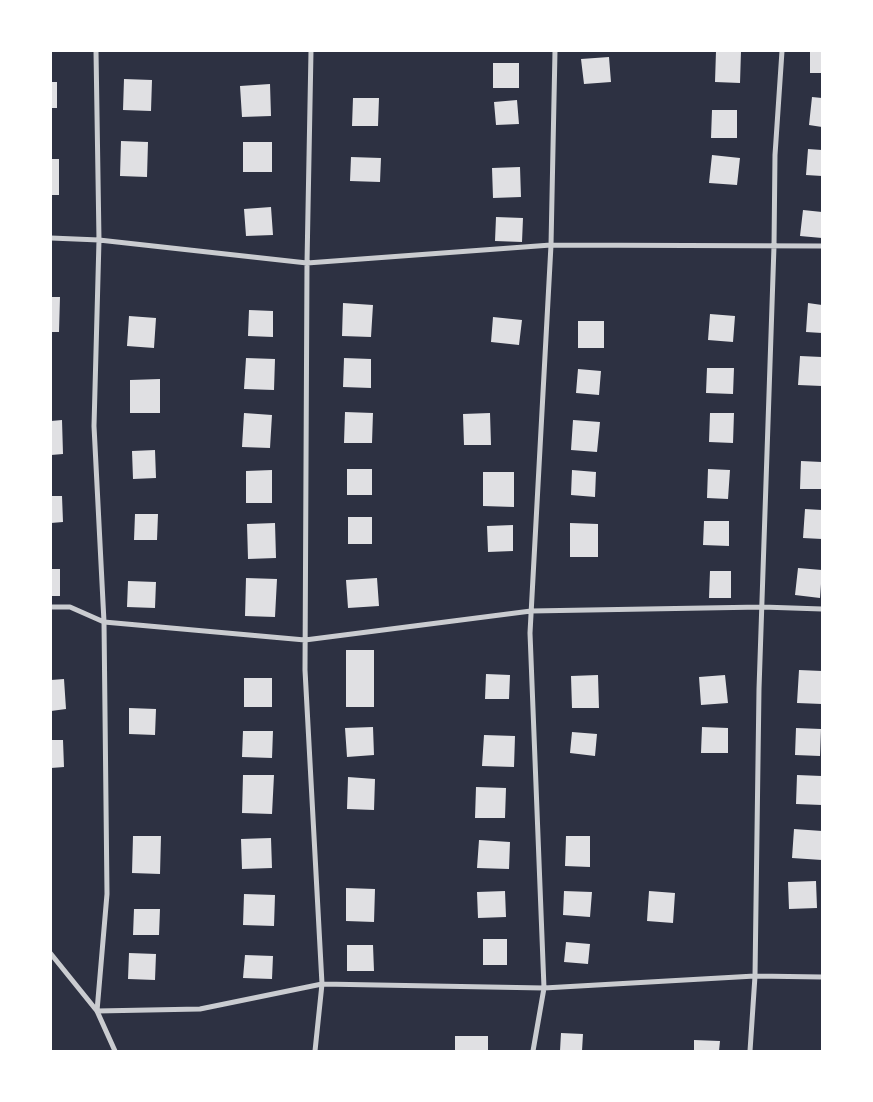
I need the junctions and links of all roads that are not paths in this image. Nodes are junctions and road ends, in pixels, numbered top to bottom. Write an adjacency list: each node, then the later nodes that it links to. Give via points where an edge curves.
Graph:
1 (96, 51): 6 (street)
2 (311, 51): 10 (street)
3 (555, 51): 7 (street)
4 (782, 51): 8 (street, via 775,155)
5 (51, 238): 6 (street)
6 (99, 240): 10 (street); 15 (street, via 94,426)
7 (551, 245): 8 (street); 10 (street); 14 (street)
8 (774, 246): 9 (street); 12 (street)
9 (822, 246)
10 (307, 263): 16 (street)
11 (51, 607): 15 (street, via 70,607)
12 (762, 607): 13 (street); 14 (street); 18 (street)
13 (822, 609)
14 (531, 610): 16 (street); 21 (street)
15 (104, 622): 16 (street); 22 (street, via 107,894)
16 (305, 640): 20 (street)
17 (51, 954): 22 (street)
18 (755, 976): 19 (street); 21 (street); 26 (street)
19 (822, 977)
20 (322, 984): 21 (street); 22 (street, via 200,1009); 24 (street)
21 (544, 988): 25 (street)
22 (97, 1012): 23 (street)
23 (115, 1051)
24 (315, 1051)
25 (533, 1051)
26 (750, 1051)

